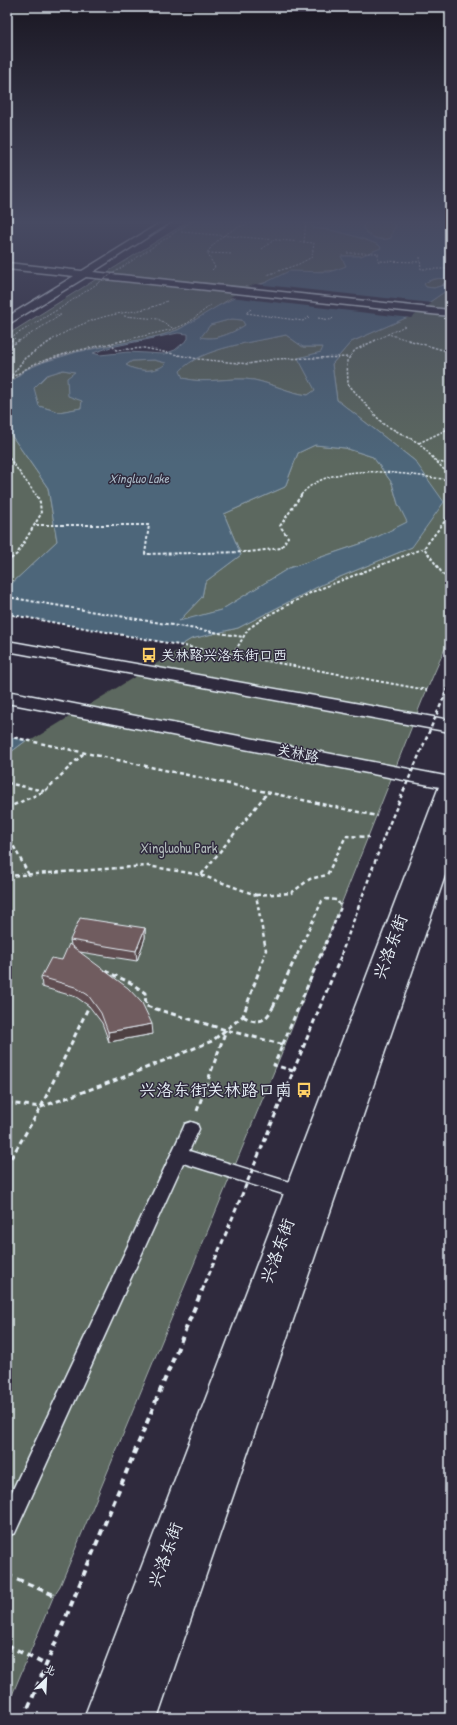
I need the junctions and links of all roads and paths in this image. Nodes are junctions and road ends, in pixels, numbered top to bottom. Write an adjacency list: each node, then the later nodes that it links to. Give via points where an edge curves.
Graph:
1 (31, 302): 9 (street)
2 (38, 302): 12 (street)
3 (70, 302): 16 (path, bridge)
4 (167, 302): 10 (path, via 158,307)
5 (318, 302): 11 (street)
6 (334, 302): 8 (street)
7 (214, 304): 14 (path, via 188,323)
8 (450, 313)
9 (7, 315)
10 (112, 316): 14 (path, via 158,319); 22 (path, via 98,318 40,346 18,364)
11 (450, 317)
12 (7, 322)
13 (406, 325): 15 (path)
14 (174, 329): 18 (path)
15 (388, 334): 20 (path); 21 (path, via 355,350)
16 (7, 340)
17 (7, 343): 19 (path, bridge, via 55,314 61,314)
18 (111, 344): 21 (path, via 116,350 144,348 198,359 248,364 275,359); 22 (path, via 71,352 34,364)
19 (7, 348)
20 (450, 352)
21 (350, 357): 25 (path, via 347,361 348,384 383,424)
22 (12, 378): 23 (path)
23 (7, 382)
24 (450, 428): 25 (path)
25 (419, 443): 27 (path)
26 (7, 455): 32 (path, via 40,502 41,514)
27 (437, 462): 28 (path); 29 (path)
28 (450, 464)
29 (450, 476)
30 (450, 480): 32 (path, via 345,473 324,477 311,484 280,526 288,537 281,548 249,552 145,554 149,525)
31 (450, 503): 33 (path, via 450,516)
32 (36, 525): 34 (path, via 17,554)
33 (424, 548): 35 (path); 38 (path, via 312,592 265,617 248,629)
34 (7, 562)
35 (450, 584)
36 (7, 597): 38 (path)
37 (7, 614): 40 (path)
38 (243, 637): 40 (path)
39 (7, 646): 44 (street)
40 (233, 655): 42 (path)
41 (450, 682): 65 (path, bridge, via 393,814 351,932)
42 (427, 690)
43 (7, 696): 48 (street, 关林路)
44 (450, 726)
45 (7, 736): 46 (path)
46 (85, 752): 49 (path); 50 (path)
47 (7, 783): 49 (path)
48 (450, 784): 71 (street, 兴洛东街)
49 (45, 791): 51 (path)
50 (268, 792): 52 (path); 57 (path)
51 (7, 808)
52 (377, 816)
53 (450, 830): 79 (street, 兴洛东街)
54 (7, 834): 56 (path)
55 (369, 837): 59 (path, via 346,836 328,875 310,879 291,893)
56 (29, 875): 57 (path, via 148,866); 58 (path)
57 (201, 875): 59 (path)
58 (7, 876)
59 (256, 895): 62 (path, via 266,950)
60 (105, 971): 63 (path, via 136,985 145,993 146,1006)
61 (89, 1006): 67 (path)
62 (243, 1016): 63 (path); 65 (path, bridge, via 251,1022 260,1023 268,1018 322,901 337,900 341,907 274,1065)
63 (226, 1030): 64 (path); 67 (path, via 212,1041 119,1079); 68 (path)
64 (285, 1045)
65 (293, 1071): 76 (path, bridge)
66 (7, 1103): 67 (path)
67 (40, 1107): 70 (path)
68 (191, 1129): 69 (lane)
69 (179, 1155): 71 (lane); 72 (lane)
70 (7, 1166)
71 (299, 1192): 78 (street, 兴洛东街)
72 (7, 1525)
73 (7, 1575): 74 (path)
74 (54, 1595)
75 (7, 1645): 76 (path)
76 (46, 1665): 77 (path, bridge)
77 (24, 1718)
78 (104, 1718)
79 (137, 1718)

